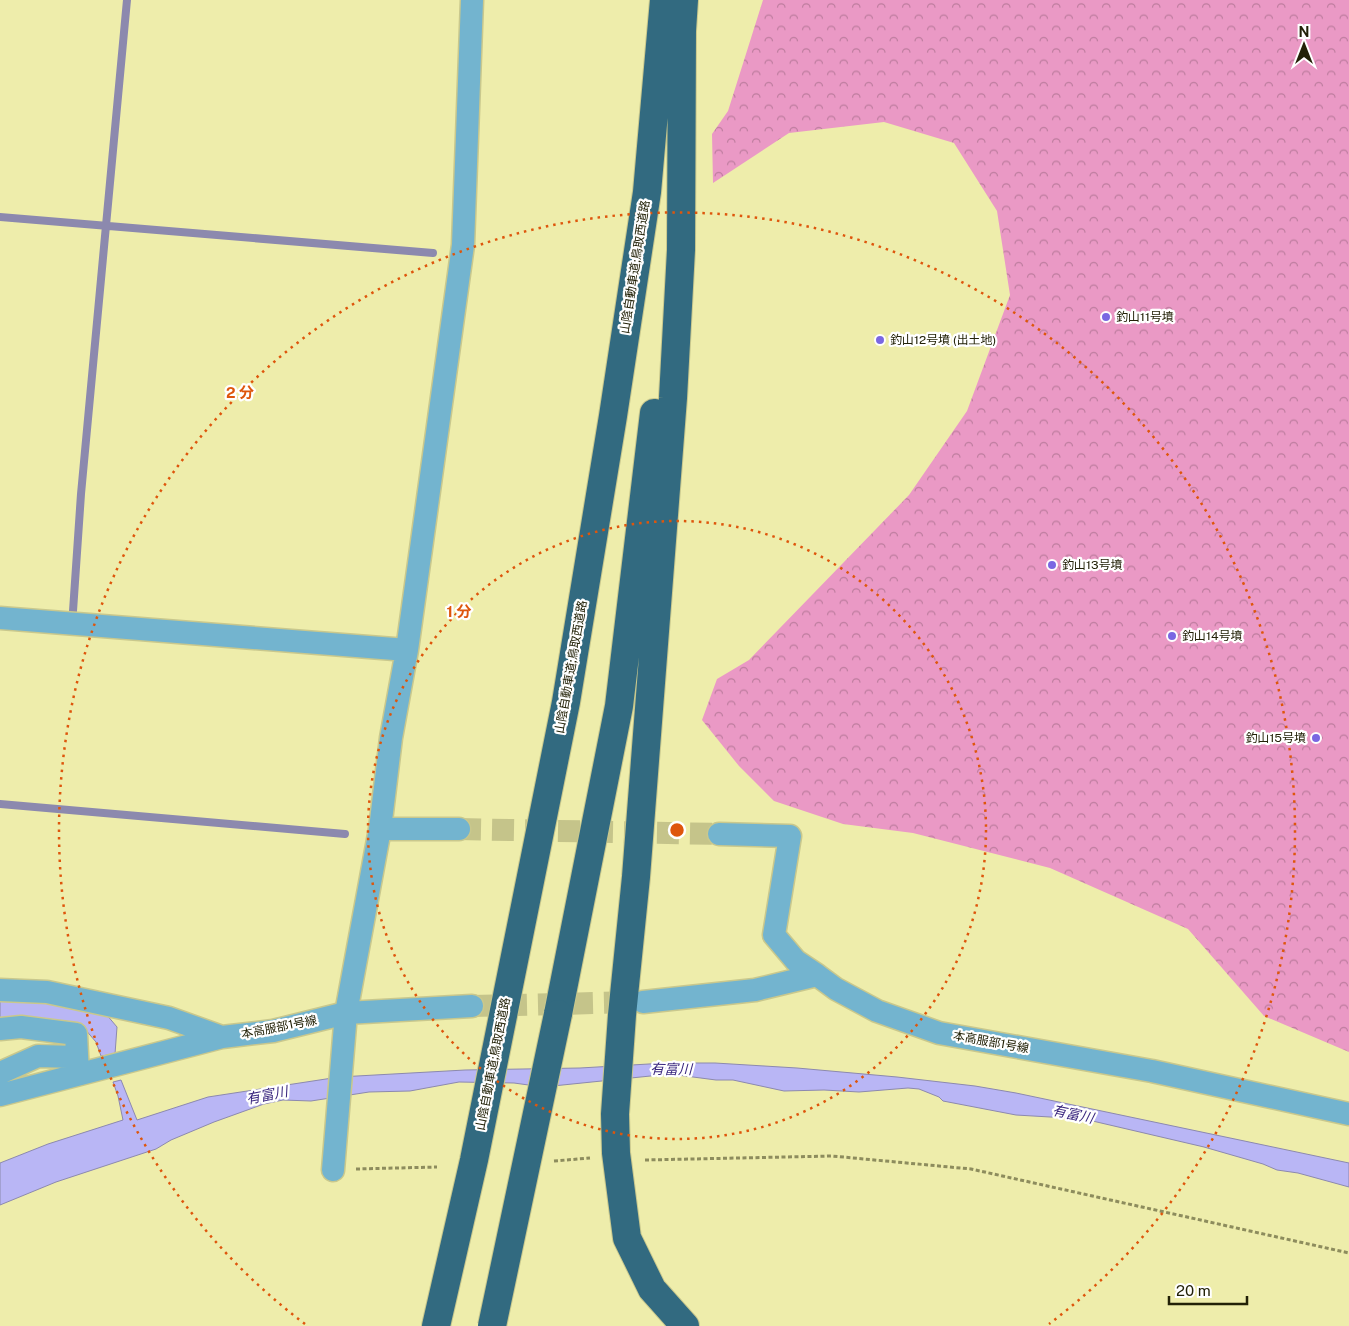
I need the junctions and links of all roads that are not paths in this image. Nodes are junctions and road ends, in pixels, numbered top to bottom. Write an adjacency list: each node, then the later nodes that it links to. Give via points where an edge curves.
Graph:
1 (472, 0): 6 (street, via 463,245)
2 (664, 0): 22 (highway, 山陰自動車道;鳥取西道路, via 646,192 566,702 474,1160)
3 (684, 0): 4 (highway, 山陰自動車道;鳥取西道路)
4 (682, 28): 13 (highway, via 681,250 636,877); 23 (highway, 山陰自動車道;鳥取西道路, bridge, via 655,401 619,706)
5 (0, 618): 6 (street)
6 (407, 650): 7 (street, via 391,738)
7 (380, 829): 8 (street); 14 (street)
8 (459, 830)
9 (719, 834): 10 (street, 本高服部1号線, via 790,836 774,935 796,960)
10 (817, 975): 13 (street, via 755,990); 20 (street, 本高服部1号線, via 877,1011 939,1033 1152,1071)
11 (0, 990): 16 (street, 本高服部1号線, via 48,992 169,1018)
12 (472, 1006): 14 (street, 本高服部1号線)
13 (632, 1008): 24 (highway, via 615,1114 628,1157 627,1238 652,1289)
14 (346, 1013): 16 (street, 本高服部1号線, via 273,1031); 21 (street)
15 (0, 1029): 17 (street, via 21,1027 76,1034)
16 (222, 1037): 17 (street)
17 (77, 1066): 18 (street, via 38,1056); 19 (street)
18 (0, 1073)
19 (0, 1095)
20 (1349, 1114)
21 (333, 1170)
22 (436, 1321)
23 (492, 1326)
24 (685, 1326)

